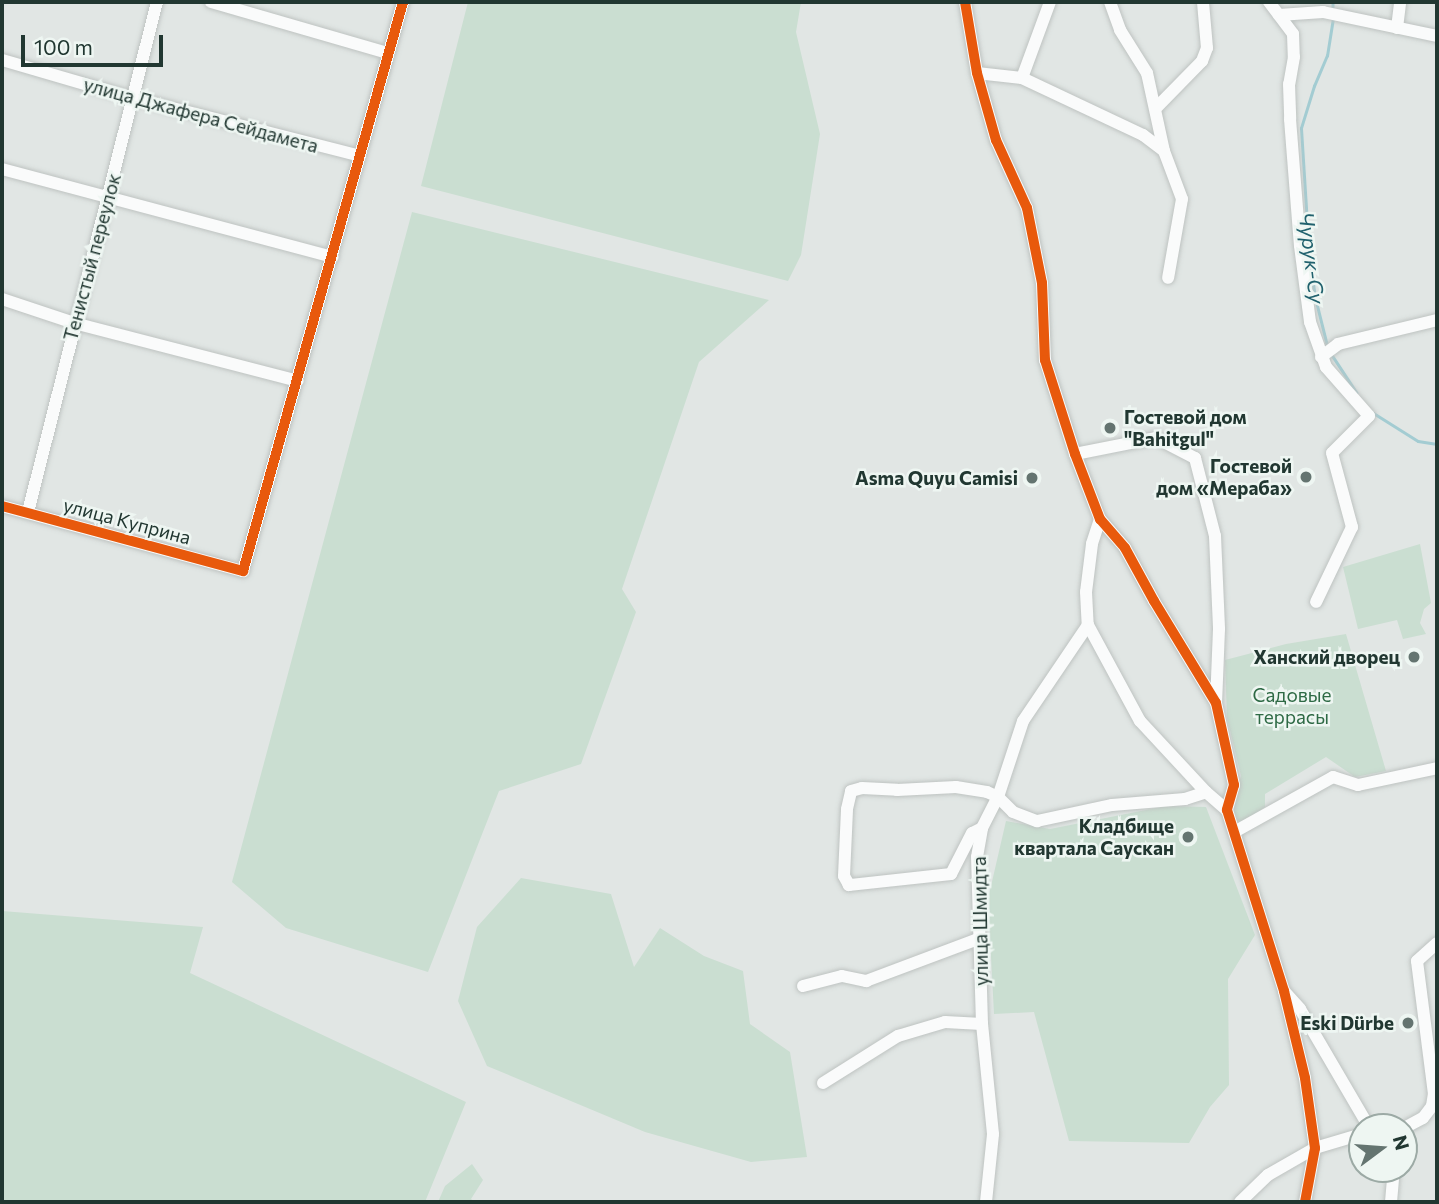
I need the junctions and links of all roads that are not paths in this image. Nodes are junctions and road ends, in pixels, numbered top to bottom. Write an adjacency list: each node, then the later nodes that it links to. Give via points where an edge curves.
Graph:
1 (157, 2): 18 (street, Тенистый переулок)
2 (211, 2): 14 (street)
3 (402, 2): 14 (street)
4 (965, 2): 16 (street)
5 (1050, 2): 17 (street)
6 (1110, 2): 19 (street, via 1120,30 1147,73)
7 (1203, 2): 19 (street, via 1207,48 1202,61)
8 (1269, 2): 11 (street)
9 (1399, 2): 12 (street)
10 (1304, 6): 11 (street); 12 (street)
11 (1279, 15): 29 (street, via 1293,34 1290,119 1310,322)
12 (1397, 28): 13 (street)
13 (1437, 36)
14 (388, 53): 21 (street)
15 (2, 60): 18 (street, улица Джафера Сейдамета)
16 (977, 73): 17 (street); 31 (street, via 996,140 1027,208 1042,283 1045,360)
17 (1022, 78): 20 (street, via 1143,135)
18 (133, 98): 21 (street, улица Джафера Сейдамета); 23 (street, Тенистый переулок)
19 (1156, 108): 20 (street)
20 (1164, 151): 25 (street, via 1182,198)
21 (360, 156): 24 (street)
22 (2, 169): 23 (street)
23 (108, 198): 24 (street); 28 (street, Тенистый переулок)
24 (332, 257): 30 (street)
25 (1168, 278)
26 (2, 299): 28 (street)
27 (1437, 320): 29 (street, via 1338,344)
28 (74, 323): 30 (street); 33 (street, Тенистый переулок)
29 (1327, 353): 35 (street, via 1326,367 1369,416 1332,453 1352,527)
30 (298, 381): 33 (street, улица Куприна, via 243,571)
31 (1075, 454): 34 (street); 37 (street, via 1156,438 1195,458 1215,536)
32 (2, 506): 33 (street, улица Куприна)
33 (28, 512)
34 (1100, 519): 36 (street, via 1092,544); 37 (street, via 1125,548)
35 (1316, 602)
36 (1088, 625): 39 (street, via 1140,721); 40 (street, улица Шмидта, via 1023,721)
37 (1216, 703): 41 (street, via 1234,785)
38 (1437, 768): 43 (street, via 1358,785 1333,776)
39 (1206, 792): 40 (street, via 1037,821 1013,812); 41 (street)
40 (999, 797): 42 (street, улица Шмидта); 42 (street, via 956,787 851,791 844,876 849,885 951,874 972,833)
41 (1227, 810): 43 (street)
42 (982, 828): 44 (street, улица Шмидта, via 977,857)
43 (1236, 831): 47 (street)
44 (978, 939): 46 (street, via 866,981 842,976); 48 (street, улица Шмидта)
45 (1437, 943): 50 (street, via 1417,961)
46 (803, 986)
47 (1284, 991): 51 (street, via 1300,1009); 54 (street, via 1305,1078)
48 (982, 1024): 49 (street, via 945,1022 898,1035); 56 (street, улица Шмидта, via 993,1135)
49 (823, 1083)
50 (1434, 1107): 52 (street)
51 (1361, 1113)
52 (1418, 1121)
53 (1348, 1138): 54 (street)
54 (1315, 1148): 57 (street, via 1268,1175); 58 (street)
55 (1393, 1183): 59 (street)
56 (986, 1202)
57 (1240, 1202)
58 (1305, 1202)
59 (1391, 1202)

